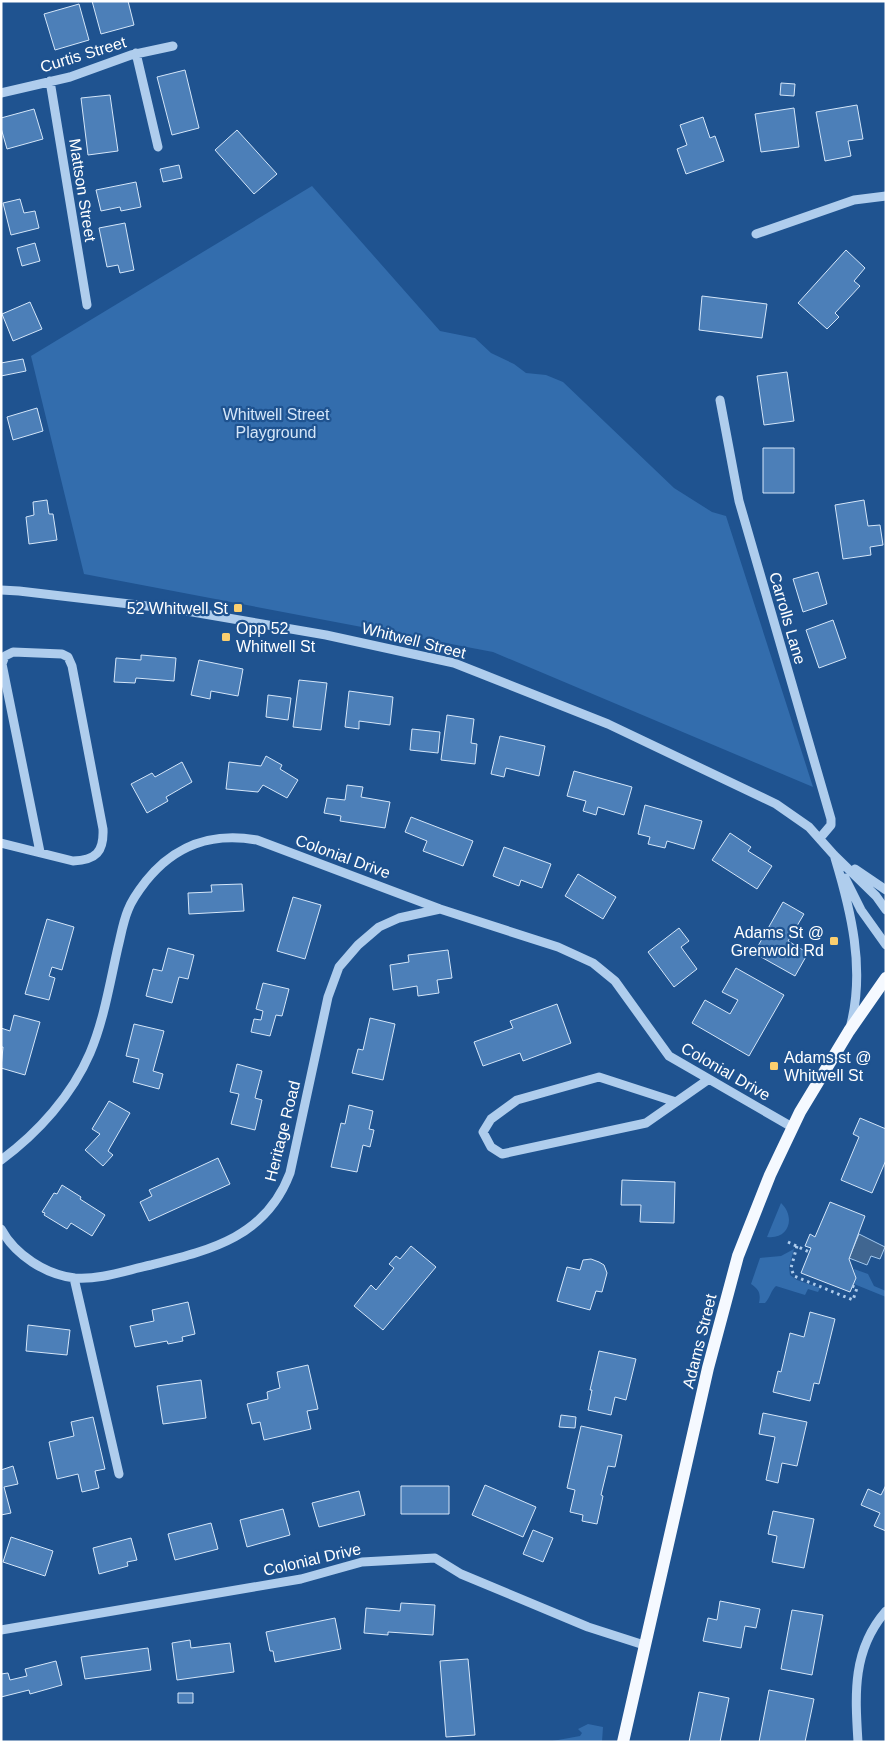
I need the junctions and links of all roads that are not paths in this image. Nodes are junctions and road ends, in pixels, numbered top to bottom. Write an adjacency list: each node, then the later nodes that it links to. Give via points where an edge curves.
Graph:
1 (173, 46): 2 (street, Curtis Street)
2 (136, 53): 3 (street, Curtis Street, via 70,77); 5 (street)
3 (50, 80): 4 (street, Curtis Street); 8 (street, Mattson Street)
4 (1, 93)
5 (158, 147)
6 (886, 196): 7 (street, via 854,200)
7 (756, 234)
8 (87, 304)
9 (720, 400): 11 (street, Carrolls Lane, via 739,501 832,819)
10 (1, 590): 11 (street, Whitwell Street, via 181,610 326,635 454,662 608,724 739,785 787,810)
11 (820, 838): 14 (street, Whitwell Street)
12 (1, 843): 13 (street)
13 (40, 852): 13 (street, via 73,861 93,857 104,840 103,829 68,657 13,652 2,664)
14 (834, 855): 15 (street); 17 (street, Whitwell Street); 18 (street, Whitwell Street, via 861,910); 20 (street, via 851,915 856,952 854,1014)
15 (886, 890)
16 (440, 909): 21 (street, Colonial Drive, via 558,947 593,963 620,986 669,1056); 24 (street, Colonial Drive, via 257,840 227,837 194,844 178,852 164,861 140,888 128,910 98,1033 80,1073 51,1114); 26 (street, Heritage Road, via 399,918 379,927 358,944 339,967 328,997 290,1173 281,1194 260,1220 232,1240 198,1253 99,1277)
17 (886, 910)
18 (886, 945)
19 (886, 978): 20 (main road, Adams Street)
20 (849, 1031): 23 (main road, Adams Street)
21 (709, 1079): 22 (street); 23 (street, Colonial Drive)
22 (676, 1102): 22 (street, via 599,1077 517,1100 492,1118 483,1132 491,1147 502,1154 646,1123)
23 (792, 1127): 30 (main road, Adams Street, via 752,1217 728,1290)
24 (1, 1160)
25 (1, 1229): 26 (street, Heritage Road, via 13,1248 28,1260)
26 (74, 1278): 27 (street)
27 (120, 1474)
28 (886, 1611): 32 (street, via 871,1632 856,1673)
29 (1, 1630): 30 (street, Colonial Drive, via 301,1579 362,1562 435,1558 461,1574 588,1627)
30 (644, 1645): 31 (main road, Adams Street)
31 (623, 1742)
32 (858, 1742)

